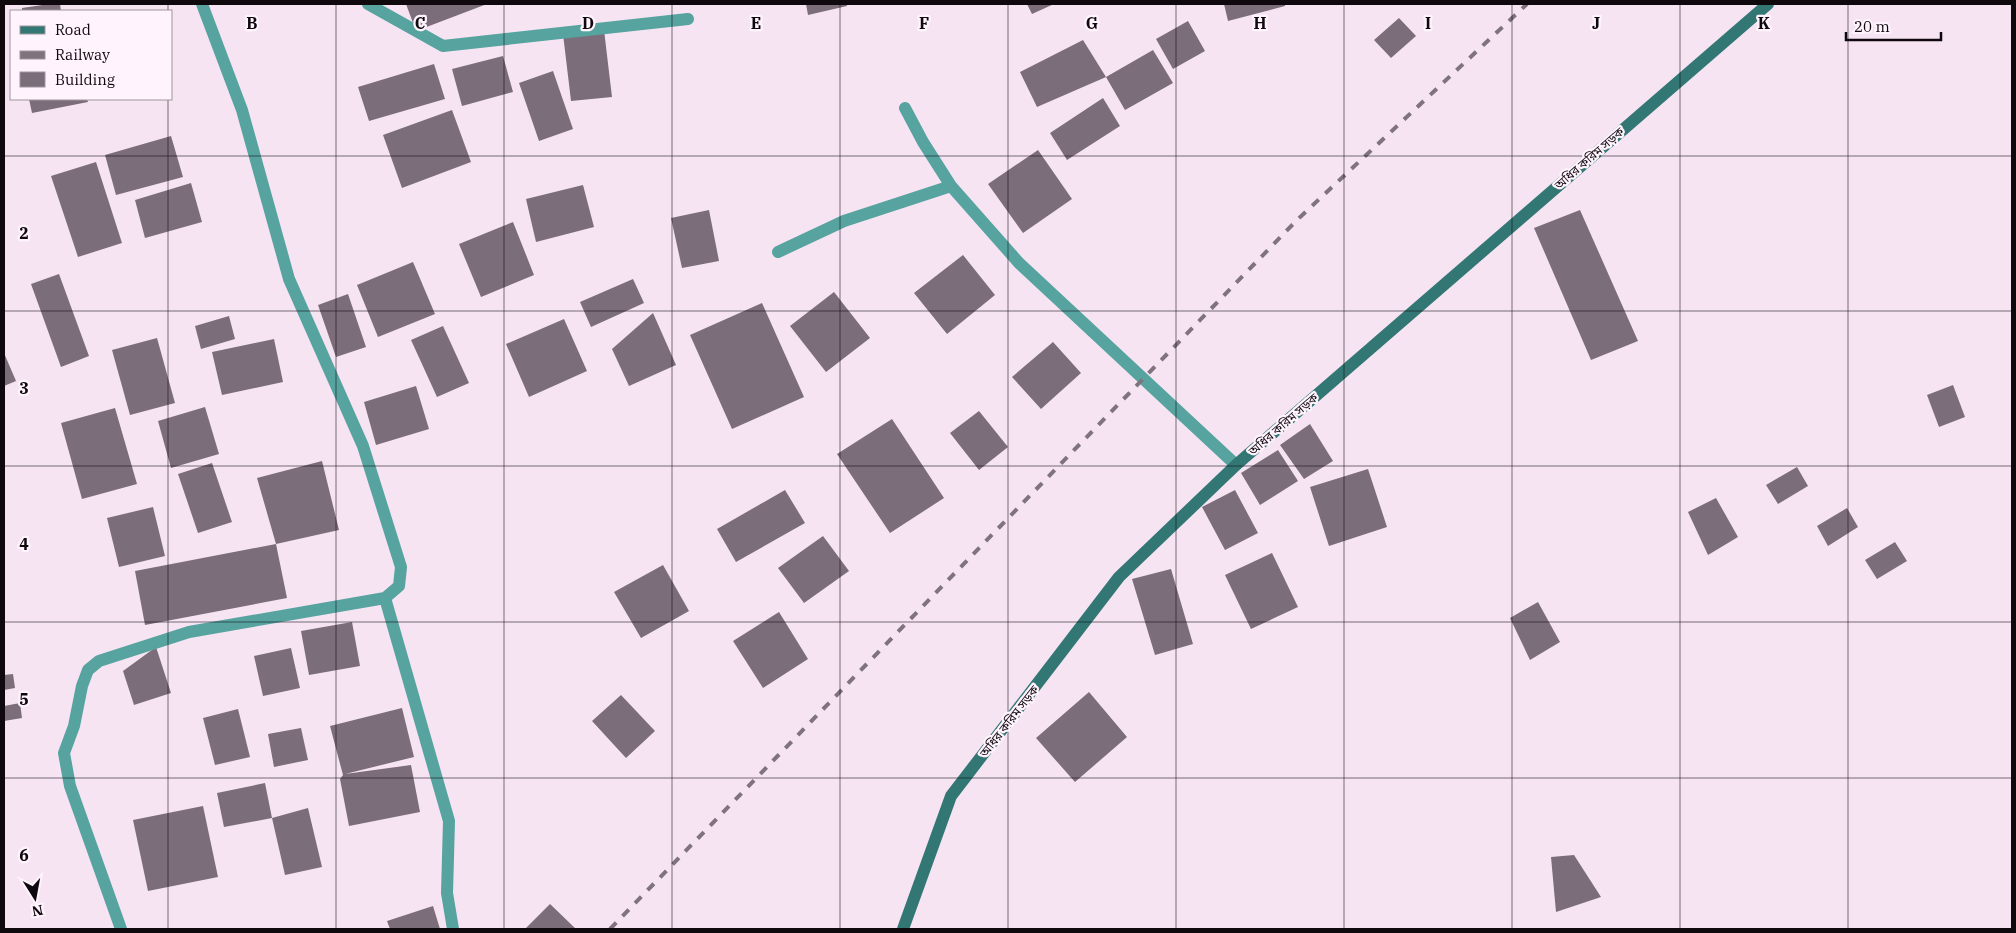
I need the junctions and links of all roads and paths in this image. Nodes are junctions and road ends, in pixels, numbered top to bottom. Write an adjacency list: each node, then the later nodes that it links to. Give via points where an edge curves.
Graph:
1 (202, 4): 9 (street, via 242,110 289,279 364,446 401,567 399,586)
2 (368, 4): 4 (street, via 443,46)
3 (1768, 4): 8 (main road, অধির করিম সড়ক)
4 (688, 19)
5 (905, 108): 6 (street)
6 (951, 186): 7 (street, via 844,222); 8 (street, via 1019,263)
7 (778, 252)
8 (1236, 465): 12 (main road, অধির করিম সড়ক, via 1119,578 951,796)
9 (385, 598): 10 (street, via 189,632 99,661 88,670 64,753 70,786); 11 (street, via 449,821 447,893)
10 (121, 929)
11 (453, 929)
12 (903, 929)

